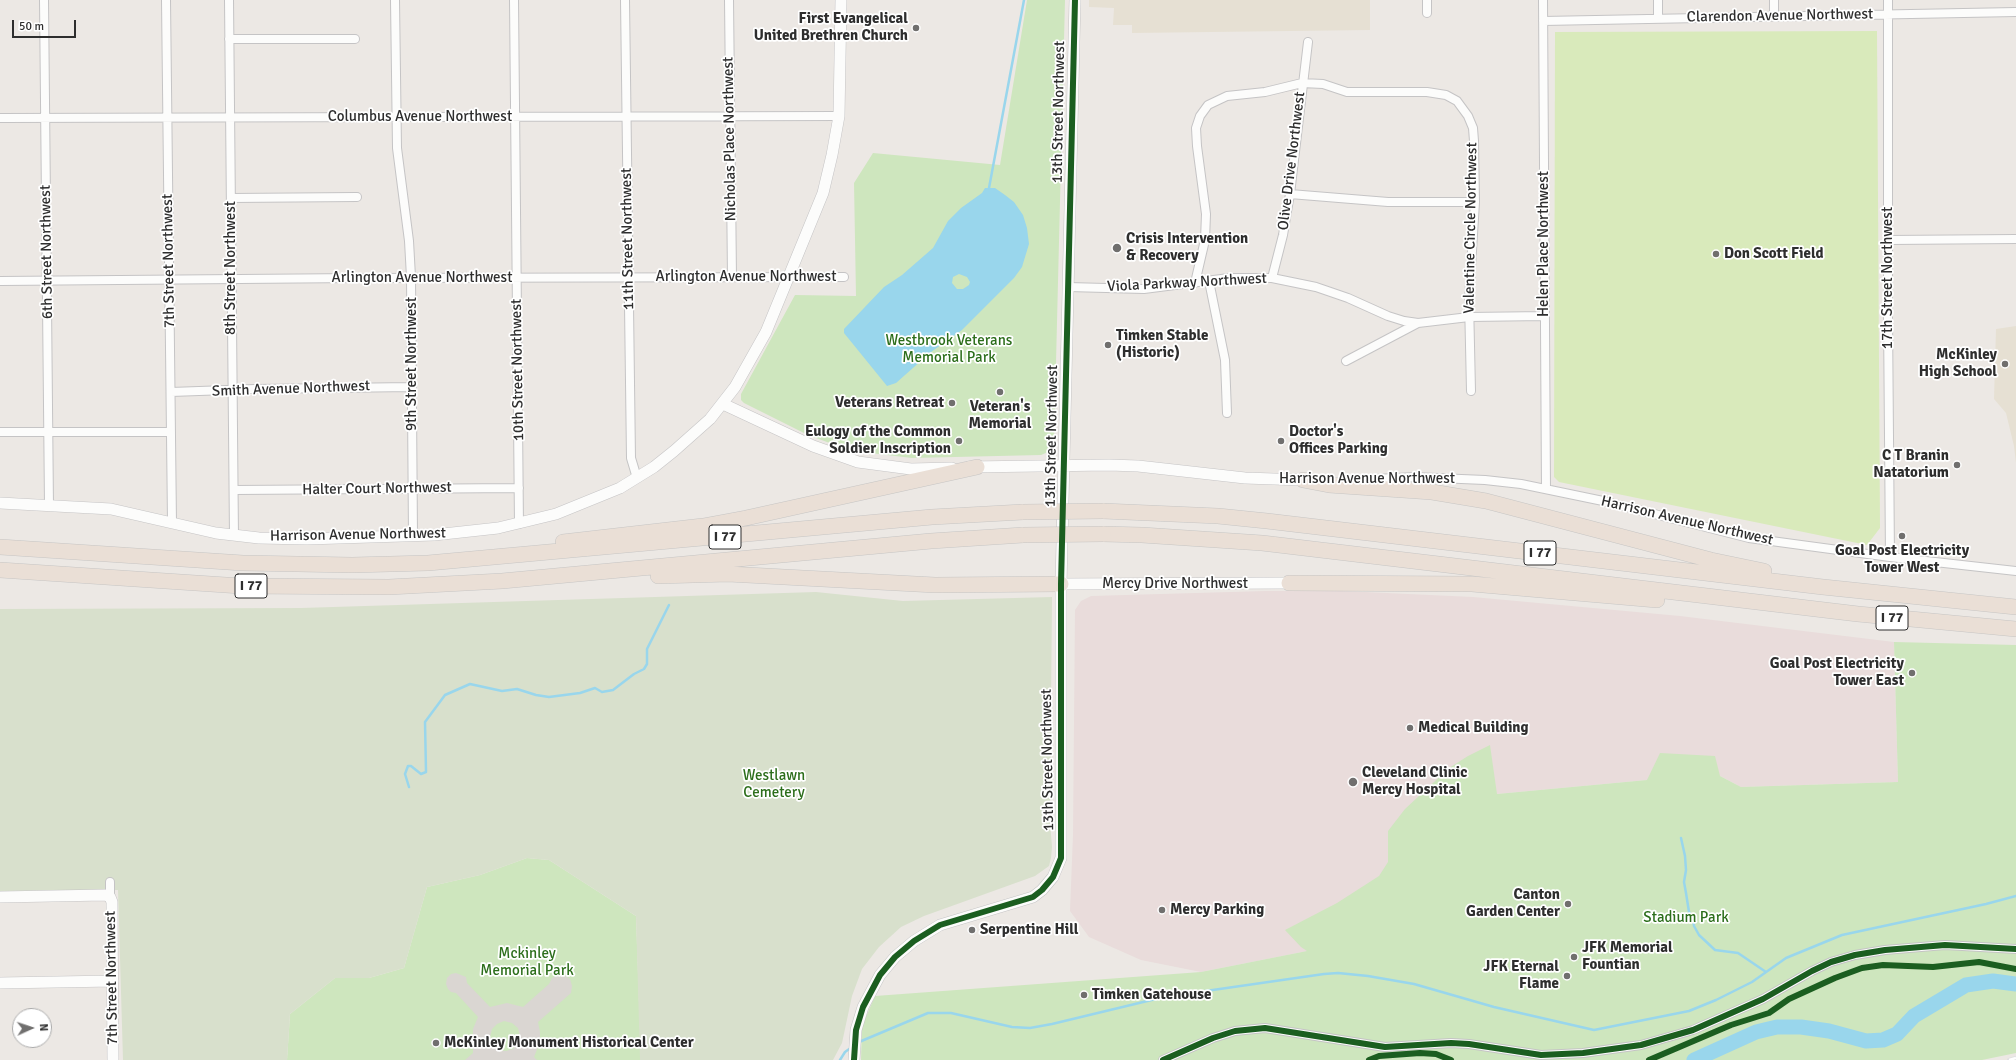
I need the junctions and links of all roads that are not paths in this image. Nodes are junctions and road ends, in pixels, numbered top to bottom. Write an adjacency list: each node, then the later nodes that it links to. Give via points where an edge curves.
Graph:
1 (44, 0): 33 (street, 6th Street Northwest)
2 (166, 0): 26 (street, 7th Street Northwest)
3 (229, 0): 21 (street, 8th Street Northwest)
4 (396, 0): 32 (street, 9th Street Northwest)
5 (514, 0): 27 (street, 10th Street Northwest)
6 (625, 0): 28 (street, 11th Street Northwest)
7 (729, 0): 29 (street, Nicholas Place Northwest)
8 (841, 0): 25 (main road, Harrison Avenue Northwest)
9 (1075, 0): 53 (main road, 13th Street Northwest)
10 (1427, 0): 16 (street)
11 (1543, 0): 20 (street, Helen Place Northwest)
12 (1658, 0): 19 (street)
13 (1774, 0): 18 (street)
14 (1888, 0): 17 (street, 17th Street Northwest)
15 (2016, 12): 17 (street, Clarendon Avenue Northwest)
16 (1427, 13)
17 (1888, 14): 18 (street, Clarendon Avenue Northwest); 39 (street, 17th Street Northwest)
18 (1774, 17): 19 (street, Clarendon Avenue Northwest)
19 (1658, 19): 20 (street, Clarendon Avenue Northwest)
20 (1543, 21): 54 (street, Helen Place Northwest)
21 (229, 39): 22 (street); 31 (street, 8th Street Northwest)
22 (355, 39)
23 (1308, 42): 24 (street, Olive Drive Northwest)
24 (1302, 83): 34 (street, Olive Drive Northwest); 37 (street, Valentine Circle Northwest, via 1323,84 1347,92 1427,92 1452,98 1465,111 1473,128); 52 (street, Valentine Circle Northwest, via 1265,92 1220,98 1208,105 1200,116 1196,136 1206,214 1205,240)
25 (839, 116): 29 (street, Columbus Avenue Northwest); 44 (main road, Harrison Avenue Northwest, via 823,193)
26 (168, 117): 31 (street, Columbus Avenue Northwest); 33 (street, Columbus Avenue Northwest); 49 (street, 7th Street Northwest)
27 (515, 117): 28 (street, Columbus Avenue Northwest); 32 (street, Columbus Avenue Northwest); 41 (street, 10th Street Northwest)
28 (626, 117): 29 (street, Columbus Avenue Northwest); 42 (street, 11th Street Northwest)
29 (731, 117): 43 (street, Nicholas Place Northwest)
30 (0, 118): 33 (street, Columbus Avenue Northwest)
31 (230, 118): 32 (street, Columbus Avenue Northwest); 36 (street, 8th Street Northwest)
32 (397, 118): 40 (street, 9th Street Northwest, via 397,148 410,241)
33 (45, 119): 48 (street, 6th Street Northwest)
34 (1290, 194): 37 (street, via 1388,202); 46 (street, Olive Drive Northwest)
35 (357, 197): 36 (street)
36 (231, 198): 47 (street, 8th Street Northwest)
37 (1475, 202): 55 (street, Valentine Circle Northwest)
38 (2016, 239): 39 (street)
39 (1888, 240): 82 (street, 17th Street Northwest)
40 (411, 277): 41 (street, Arlington Avenue Northwest); 47 (street, Arlington Avenue Northwest); 58 (street, 9th Street Northwest)
41 (517, 277): 42 (street, Arlington Avenue Northwest); 72 (street, 10th Street Northwest)
42 (628, 277): 43 (street, Arlington Avenue Northwest); 69 (street, 11th Street Northwest, via 631,458)
43 (732, 277): 44 (street, Arlington Avenue Northwest)
44 (790, 277): 45 (street, Arlington Avenue Northwest); 62 (main road, Harrison Avenue Northwest, via 747,369)
45 (844, 277)
46 (1272, 278): 50 (street, Viola Parkway Northwest); 56 (street, Viola Parkway Northwest, via 1316,287 1388,316)
47 (232, 279): 49 (street, Arlington Avenue Northwest); 59 (street, 8th Street Northwest)
48 (47, 280): 49 (street, Arlington Avenue Northwest); 51 (street, Arlington Avenue Northwest); 65 (street, 6th Street Northwest)
49 (169, 280): 61 (street, 7th Street Northwest)
50 (1209, 280): 52 (street, Viola Parkway Northwest); 63 (street, via 1225,360)
51 (0, 281)
52 (1195, 283): 53 (street, Viola Parkway Northwest, via 1144,289)
53 (1068, 287): 67 (main road, 13th Street Northwest)
54 (1545, 316): 55 (street); 73 (street, Helen Place Northwest)
55 (1469, 317): 56 (street); 60 (street, Valentine Circle Northwest)
56 (1418, 323): 57 (street)
57 (1346, 361)
58 (412, 387): 59 (street, Smith Avenue Northwest); 71 (street, 9th Street Northwest)
59 (232, 390): 61 (street, Smith Avenue Northwest); 74 (street, 8th Street Northwest)
60 (1472, 391)
61 (171, 392): 66 (street, 7th Street Northwest)
62 (723, 404): 68 (main road, Harrison Avenue Northwest, via 813,446 858,462 911,469); 69 (main road, Harrison Avenue Northwest, via 685,442)
63 (1227, 413)
64 (0, 432): 65 (street)
65 (48, 432): 66 (street); 76 (street, 6th Street Northwest)
66 (171, 432): 77 (street, 7th Street Northwest)
67 (1064, 466): 68 (main road, Harrison Avenue Northwest); 70 (main road, Harrison Avenue Northwest, via 1138,466 1245,478); 88 (main road, 13th Street Northwest)
68 (977, 467): 83 (highway, via 746,518 644,533 504,548)
69 (637, 478): 78 (main road, Harrison Avenue Northwest, via 574,508)
70 (1303, 480): 73 (street, Harrison Avenue Northwest, via 1445,477); 90 (highway, via 1329,485 1424,492 1486,501 1711,560 1760,570 1938,591)
71 (413, 488): 72 (street, Halter Court Northwest); 74 (street, Halter Court Northwest); 80 (street, 9th Street Northwest)
72 (519, 488): 78 (street, 10th Street Northwest)
73 (1546, 488): 82 (street, Harrison Avenue Northwest, via 1749,538)
74 (234, 490): 79 (street, 8th Street Northwest)
75 (0, 503): 76 (main road, Harrison Avenue Northwest)
76 (49, 505): 77 (main road, Harrison Avenue Northwest, via 111,509)
77 (172, 522): 79 (main road, Harrison Avenue Northwest)
78 (520, 524): 80 (main road, Harrison Avenue Northwest)
79 (234, 536): 80 (main road, Harrison Avenue Northwest, via 307,539)
80 (413, 536)
81 (0, 547): 83 (highway, I 77, via 258,564)
82 (1890, 557): 85 (street, Harrison Avenue Northwest)
83 (428, 563): 90 (highway, I 77, bridge, via 932,518 1022,512 1103,512 1218,516 1267,521)
84 (0, 570): 86 (highway, I 77, via 287,587 389,587)
85 (2016, 571)
86 (502, 581): 88 (highway, via 545,586 706,574 935,586); 89 (highway, I 77, bridge, via 924,541 1022,535 1104,534 1262,543)
87 (1289, 583): 88 (main road, Mercy Drive Northwest); 89 (highway, via 1472,584 1671,601)
88 (1061, 584): 100 (main road, 13th Street Northwest, via 1062,848 1056,872 1048,884 1033,897 940,925 904,948 887,966 863,1007 856,1030)
89 (1768, 603): 92 (highway, I 77)
90 (1976, 604): 91 (highway, I 77)
91 (2016, 606)
92 (2016, 629)
93 (110, 882): 95 (street)
94 (0, 897): 95 (main road)
95 (110, 897): 97 (main road, 7th Street Northwest)
96 (2016, 949): 101 (street, via 1930,946 1855,955 1831,962 1750,1005 1693,1030 1641,1045 1590,1053 1541,1055 1451,1043 1385,1047 1266,1028 1235,1031)
97 (112, 981): 98 (main road); 99 (main road, 7th Street Northwest)
98 (0, 982)
99 (113, 1060)
100 (854, 1060)
101 (1163, 1060)

